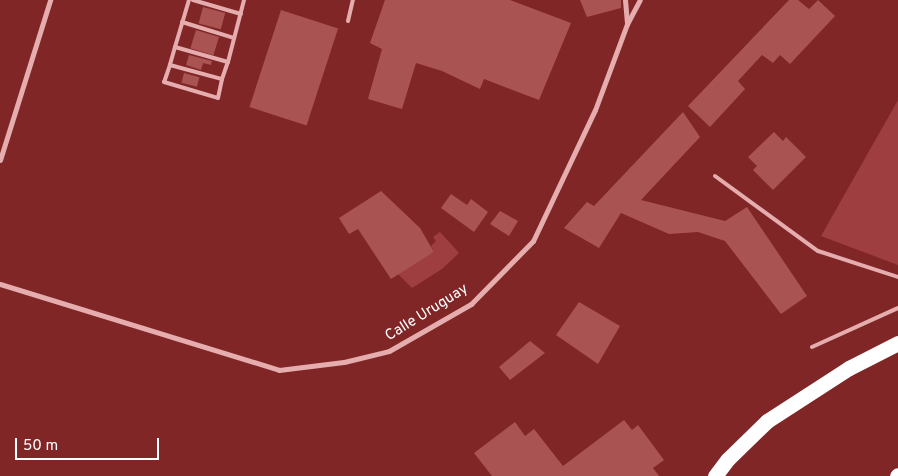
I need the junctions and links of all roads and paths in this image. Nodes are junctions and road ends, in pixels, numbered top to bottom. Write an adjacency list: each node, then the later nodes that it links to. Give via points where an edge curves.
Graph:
1 (50, 0): 17 (street)
2 (189, 0): 10 (lane)
3 (193, 0): 8 (lane)
4 (244, 0): 8 (lane)
5 (353, 0): 9 (lane)
6 (625, 0): 11 (street, Calle Uruguay)
7 (640, 0): 11 (street, Calle Uruguay)
8 (240, 14): 12 (lane)
9 (348, 21)
10 (182, 22): 12 (lane); 13 (lane)
11 (627, 24): 20 (street, Calle Uruguay, via 595,110 533,242 471,304 389,351 344,362 279,370)
12 (234, 38): 14 (lane)
13 (175, 47): 14 (lane); 15 (lane)
14 (228, 62): 16 (lane)
15 (170, 65): 16 (lane); 16 (lane, via 164,82 218,98)
16 (222, 79)
17 (0, 160)
18 (715, 176): 19 (lane, via 818,251)
19 (898, 277)
20 (0, 284)
21 (898, 308): 23 (lane)
22 (898, 343): 24 (highway, via 848,368 767,422)
23 (812, 347)
24 (715, 476)

